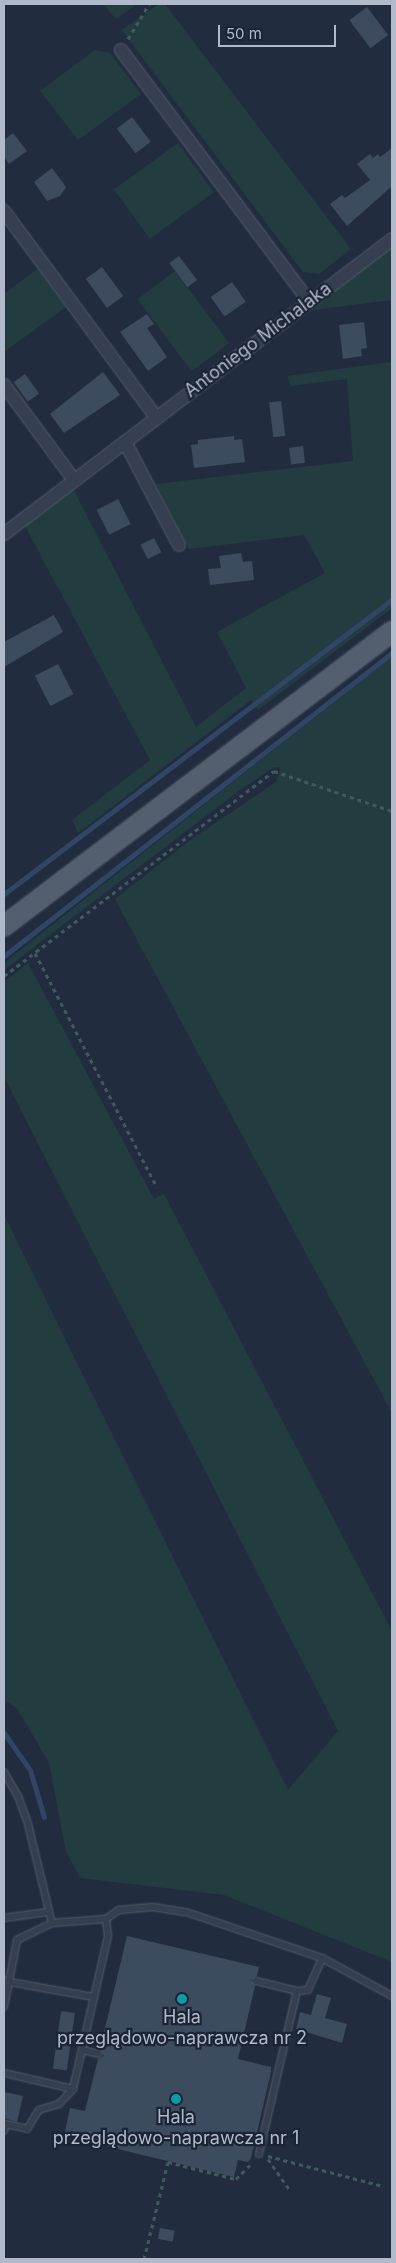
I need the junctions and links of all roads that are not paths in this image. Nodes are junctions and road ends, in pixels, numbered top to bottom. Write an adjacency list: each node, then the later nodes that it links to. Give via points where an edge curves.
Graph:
1 (121, 50): 4 (street)
2 (4, 211): 6 (street)
3 (392, 239): 4 (street, Antoniego Michalaka)
4 (309, 302): 6 (street, Antoniego Michalaka)
5 (4, 385): 8 (street)
6 (156, 417): 7 (street, Antoniego Michalaka)
7 (124, 442): 8 (street, Antoniego Michalaka); 10 (street)
8 (74, 480): 9 (street, Antoniego Michalaka)
9 (4, 534)
10 (179, 545)
11 (392, 631): 12 (main road)
12 (4, 926)
13 (4, 1772): 14 (lane, via 18,1796 28,1824)
14 (48, 1912): 15 (lane); 17 (lane)
15 (4, 1918)
16 (106, 1919): 17 (lane); 18 (lane, via 119,1910 174,1909); 23 (lane, via 108,1936)
17 (52, 1923): 19 (lane, via 17,1940)
18 (322, 1958): 21 (lane, via 310,1989); 22 (lane)
19 (6, 1981): 23 (lane); 24 (lane)
20 (256, 1981): 21 (lane)
21 (297, 1991): 30 (lane)
22 (392, 1996)
23 (94, 1997): 25 (lane)
24 (4, 2007)
25 (82, 2050): 26 (lane); 28 (lane)
26 (99, 2054)
27 (4, 2073): 28 (lane)
28 (73, 2089): 29 (lane, via 59,2104 39,2110 27,2129 6,2124)
29 (4, 2131)
30 (262, 2155)

